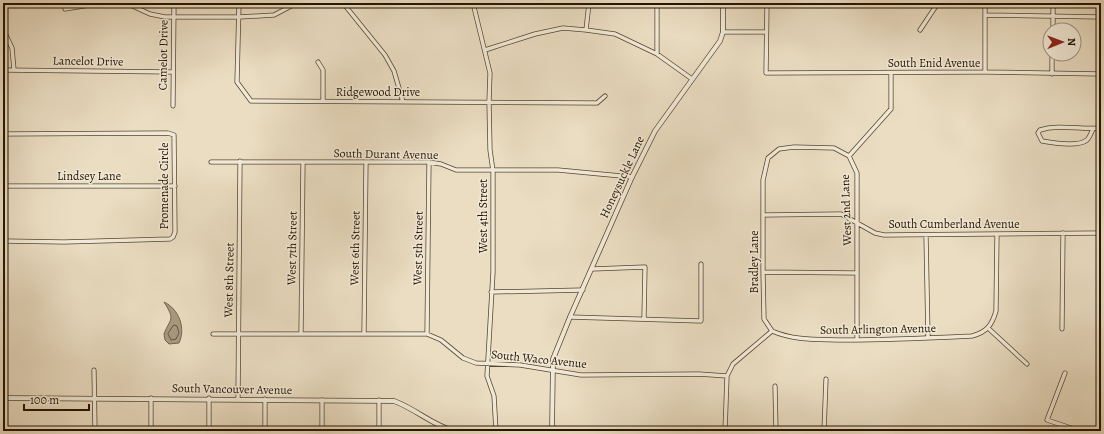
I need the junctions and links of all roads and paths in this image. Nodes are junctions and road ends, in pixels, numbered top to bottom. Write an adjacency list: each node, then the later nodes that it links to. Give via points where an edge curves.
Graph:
1 (102, 3): 15 (street)
2 (126, 3): 17 (street, via 158,16)
3 (174, 3): 17 (street, Camelot Drive)
4 (239, 3): 18 (street, Ridgewood Drive)
5 (297, 3): 18 (street, via 274,15)
6 (343, 3): 41 (street, via 385,55 394,71)
7 (473, 3): 27 (street, West 4th Street)
8 (589, 3): 23 (street)
9 (657, 3): 28 (street)
10 (723, 3): 25 (street, Honeysuckle Lane)
11 (767, 3): 26 (street)
12 (938, 3): 24 (street)
13 (985, 3): 16 (street)
14 (1053, 3): 19 (street)
15 (65, 9)
16 (985, 15): 19 (street); 34 (street)
17 (174, 17): 18 (street); 33 (street, Camelot Drive)
18 (239, 17): 40 (street, Ridgewood Drive, via 237,82 250,101)
19 (1053, 17): 20 (street); 21 (street)
20 (1101, 17)
21 (1053, 22)
22 (3, 29): 32 (street, via 12,48)
23 (586, 30): 27 (street, via 563,28); 28 (street, via 615,34)
24 (920, 30)
25 (723, 32): 26 (street); 38 (street, Honeysuckle Lane, via 720,41)
26 (766, 32): 35 (street, South Enid Avenue, via 766,73)
27 (485, 50): 42 (street, West 4th Street, via 490,73)
28 (657, 54): 38 (street)
29 (318, 62): 40 (street, via 324,70)
30 (1052, 62): 36 (street)
31 (3, 70): 32 (street, Lancelot Drive)
32 (14, 70): 33 (street, Lancelot Drive)
33 (173, 72): 43 (street, Camelot Drive)
34 (985, 72): 35 (street, South Enid Avenue); 36 (street, South Enid Avenue)
35 (891, 73): 47 (street, West 2nd Lane, via 892,109)
36 (1052, 74): 37 (street, South Enid Avenue)
37 (1101, 74)
38 (692, 79): 54 (street, Honeysuckle Lane, via 655,131)
39 (605, 96): 42 (street, Ridgewood Drive, via 597,103)
40 (323, 101): 41 (street, Ridgewood Drive)
41 (403, 102): 42 (street, Ridgewood Drive)
42 (489, 102): 53 (street, West 4th Street)
43 (173, 106)
44 (1101, 128): 45 (street)
45 (1093, 129): 45 (street, via 1046,128 1038,134 1042,141 1056,144 1081,143 1087,140)
46 (3, 134): 56 (street, Promenade Circle, via 168,133 174,135)
47 (849, 156): 57 (street, Bradley Lane, via 834,148 794,146 780,149 768,158 762,180); 58 (street, West 2nd Lane, via 857,173)
48 (240, 161): 49 (street, South Durant Avenue); 50 (street, South Durant Avenue); 76 (street, West 8th Street)
49 (211, 162)
50 (303, 162): 51 (street, South Durant Avenue); 77 (street, West 7th Street)
51 (366, 162): 52 (street, South Durant Avenue); 78 (street, West 6th Street)
52 (429, 162): 53 (street, South Durant Avenue, via 456,170); 79 (street, West 5th Street)
53 (493, 171): 54 (street, South Durant Avenue, via 558,170); 69 (street, West 4th Street)
54 (632, 177): 65 (street, Honeysuckle Lane)
55 (3, 186): 56 (street, Lindsey Lane)
56 (175, 186): 63 (street, Promenade Circle, via 175,232 170,239)
57 (764, 215): 58 (street, South Cumberland Avenue, via 841,214); 66 (street, Bradley Lane)
58 (857, 224): 62 (street, South Cumberland Avenue, via 884,235); 67 (street, West 2nd Lane)
59 (1101, 233): 61 (street, South Cumberland Avenue)
60 (997, 234): 61 (street, South Cumberland Avenue); 62 (street, South Cumberland Avenue); 72 (street, via 996,311)
61 (1063, 234): 73 (street)
62 (926, 235): 80 (street)
63 (3, 241)
64 (701, 264): 71 (street, via 701,321)
65 (592, 269): 68 (street, Honeysuckle Lane); 71 (street, via 645,267)
66 (763, 272): 67 (street); 74 (street, Bradley Lane, via 764,319)
67 (857, 273): 81 (street, West 2nd Lane)
68 (583, 290): 69 (street); 70 (street, Honeysuckle Lane)
69 (491, 292): 82 (street, West 4th Street)
70 (570, 317): 71 (street); 85 (street, Honeysuckle Lane, via 553,358)
71 (644, 318)
72 (988, 328): 80 (street, South Arlington Avenue, via 984,333 972,336); 83 (street)
73 (1062, 329)
74 (772, 331): 81 (street, South Arlington Avenue, via 785,337 800,339); 87 (street, via 733,364)
75 (213, 334): 76 (street, South Waco Avenue)
76 (238, 334): 77 (street, South Waco Avenue); 93 (street, West 8th Street)
77 (301, 334): 78 (street, South Waco Avenue)
78 (364, 334): 79 (street, South Waco Avenue)
79 (427, 334): 82 (street, South Waco Avenue, via 441,340 462,358)
80 (928, 338): 81 (street, South Arlington Avenue)
81 (857, 340)
82 (488, 364): 85 (street, South Waco Avenue, via 520,365); 106 (street, West 4th Street, via 487,376 494,396)
83 (1027, 364)
84 (94, 370): 94 (street)
85 (553, 371): 87 (street, South Waco Avenue, via 581,375); 107 (street, Honeysuckle Lane)
86 (1065, 373): 113 (street, via 1047,420)
87 (727, 376): 108 (street)
88 (826, 379): 110 (street)
89 (775, 386): 109 (street)
90 (3, 398): 94 (street, South Vancouver Avenue)
91 (151, 398): 92 (street, South Vancouver Avenue); 94 (street, South Vancouver Avenue); 100 (street)
92 (209, 398): 93 (street, South Vancouver Avenue); 101 (street)
93 (238, 399): 95 (street, South Vancouver Avenue)
94 (95, 400): 99 (street)
95 (265, 400): 96 (street, South Vancouver Avenue); 102 (street)
96 (322, 400): 97 (street, South Vancouver Avenue); 103 (street)
97 (379, 400): 98 (street, South Vancouver Avenue, via 394,401 407,406); 104 (street)
98 (440, 429): 105 (street, South Vancouver Avenue)
99 (95, 431)
100 (151, 431)
101 (209, 431)
102 (265, 431)
103 (322, 431)
104 (379, 431)
105 (454, 431)
106 (496, 431)
107 (552, 431)
108 (725, 431)
109 (776, 431)
110 (824, 431)
111 (828, 431): 112 (street)
112 (891, 431)
113 (1080, 431)

